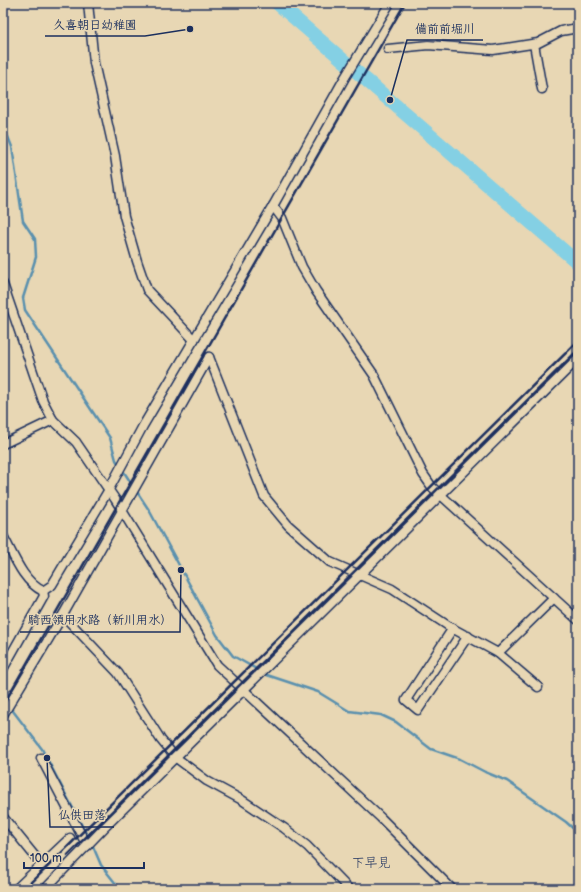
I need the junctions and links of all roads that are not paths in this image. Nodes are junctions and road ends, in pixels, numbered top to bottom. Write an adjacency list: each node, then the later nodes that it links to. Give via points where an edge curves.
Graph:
1 (88, 3): 9 (street, via 94,63 116,156 124,216 146,290)
2 (390, 3): 7 (street, via 345,77)
3 (578, 28): 4 (street, via 561,31)
4 (534, 44): 5 (street, via 494,50 428,45); 6 (street)
5 (388, 49)
6 (542, 89)
7 (273, 206): 9 (street); 14 (street, via 282,218 302,267 374,375 423,474 432,487)
8 (3, 284): 11 (street, via 43,401)
9 (194, 340): 13 (street)
10 (578, 359): 14 (street)
11 (53, 420): 12 (street); 13 (street, via 76,442)
12 (3, 444)
13 (108, 491): 15 (street); 18 (street, via 52,585)
14 (441, 494): 17 (street); 19 (street)
15 (122, 512): 17 (street, via 210,357 264,496 288,525 330,562); 20 (street); 27 (street, via 217,665)
16 (3, 536): 18 (street, via 29,580 35,588)
17 (360, 574): 22 (street, via 392,589); 27 (street)
18 (43, 591): 25 (street, via 44,596)
19 (554, 598): 21 (street); 24 (street)
20 (63, 615): 28 (street); 29 (street, via 118,674)
21 (577, 616)
22 (453, 628): 23 (street); 23 (street, via 406,700 418,710)
23 (468, 636): 24 (street)
24 (498, 653): 26 (street)
25 (3, 669)
26 (538, 687)
27 (243, 690): 29 (street); 38 (street, via 381,818)
28 (7, 709)
29 (175, 757): 33 (street); 37 (street, via 207,781 242,800 284,828 307,846)
30 (41, 758): 33 (street)
31 (3, 817): 34 (street)
32 (70, 838): 34 (street)
33 (89, 843): 36 (street)
34 (42, 865): 35 (street)
35 (16, 889)
36 (45, 889)
37 (349, 889)
38 (452, 889)

